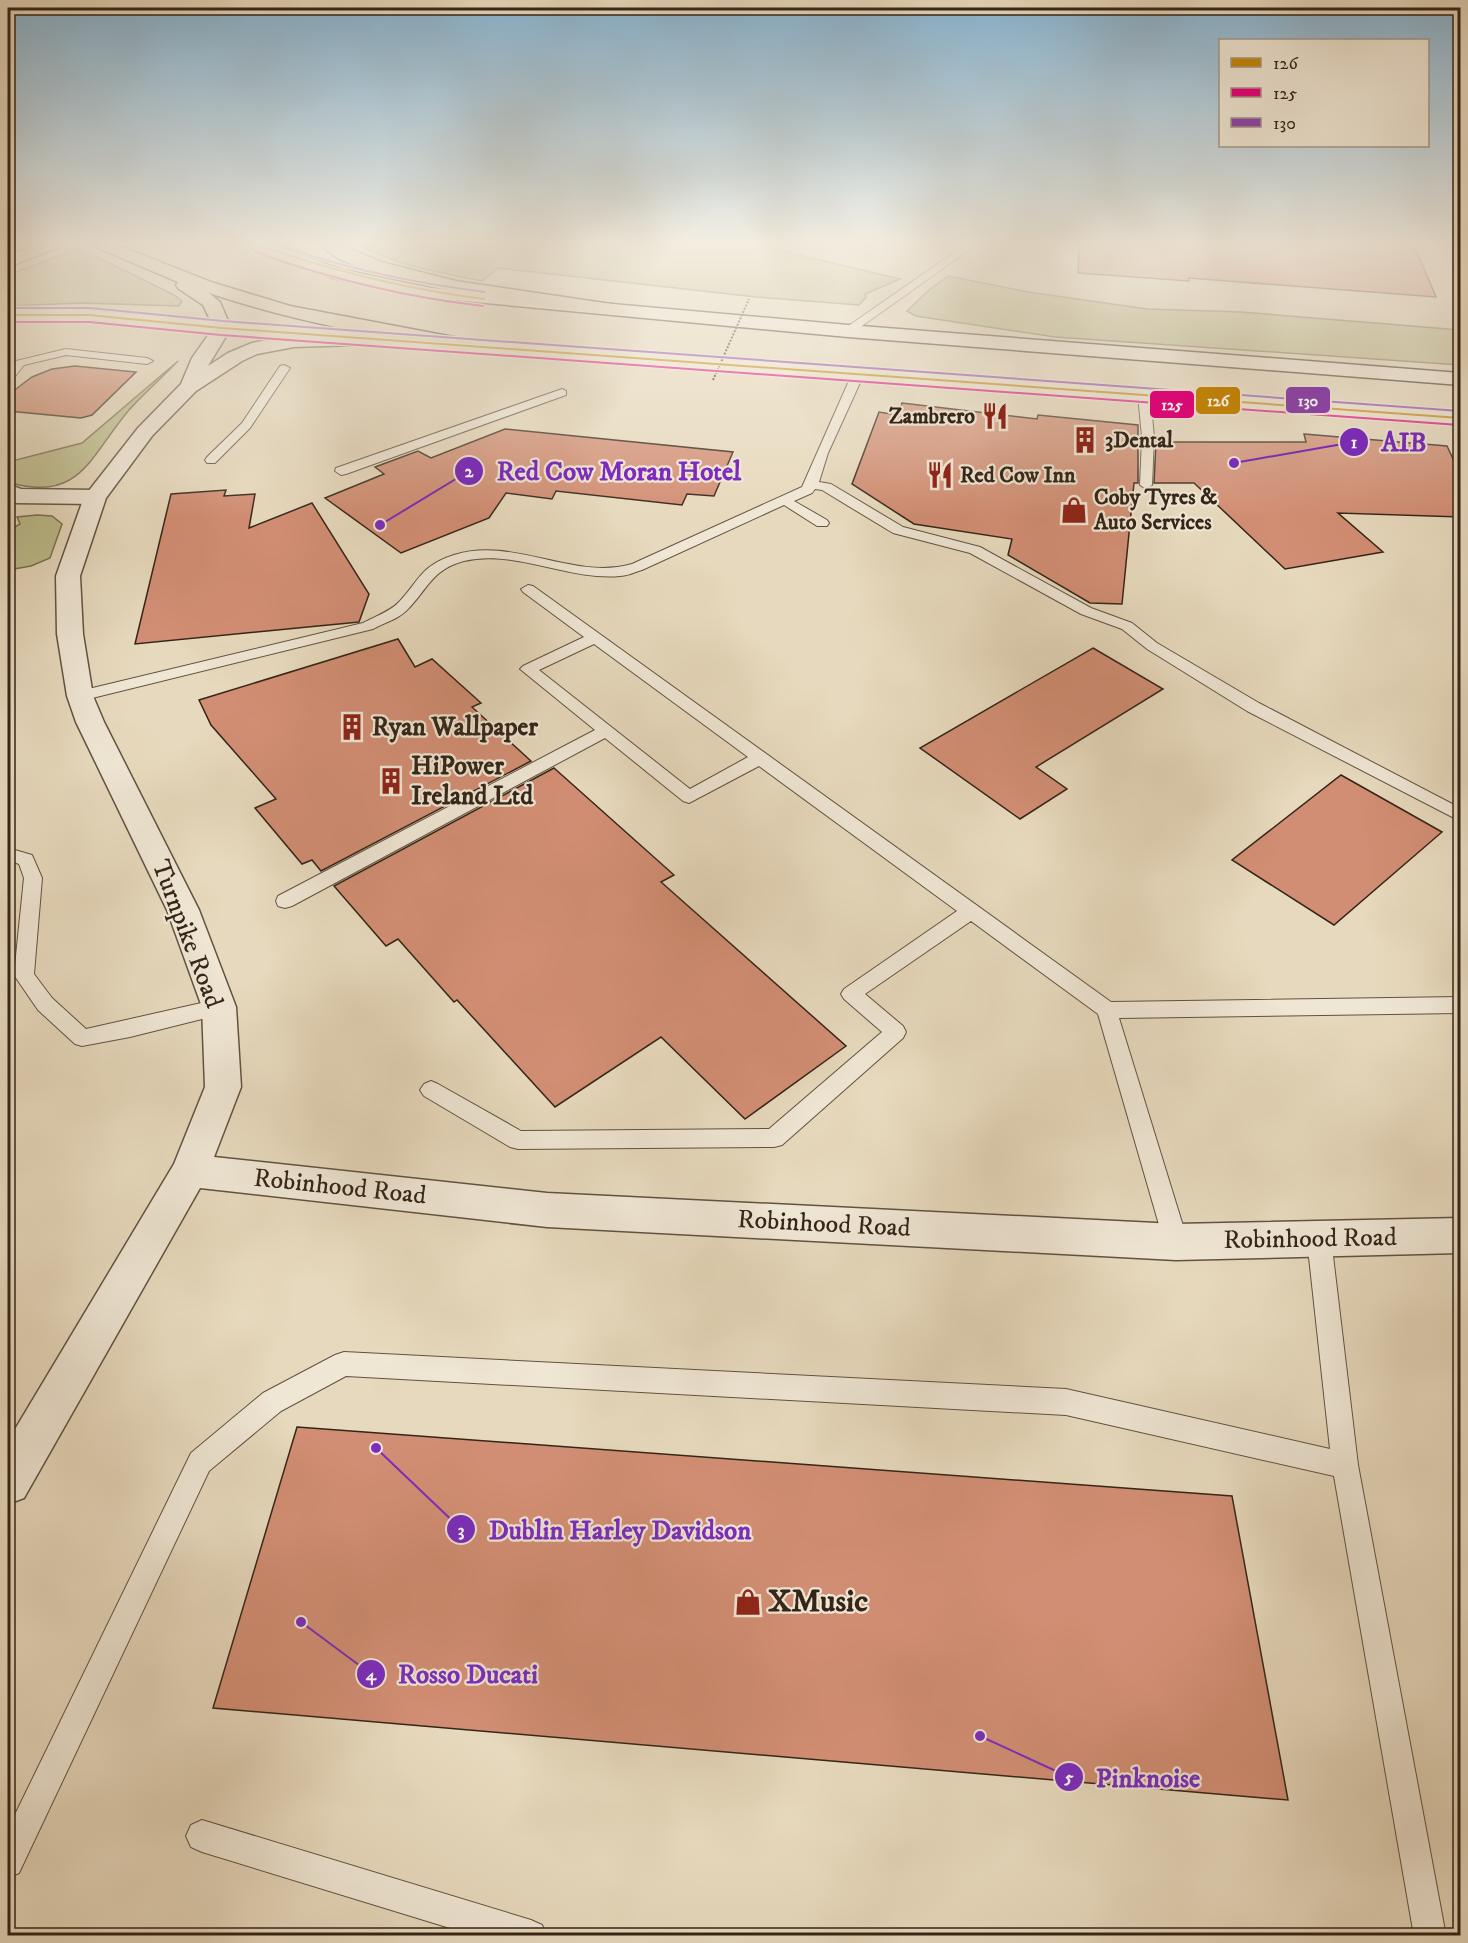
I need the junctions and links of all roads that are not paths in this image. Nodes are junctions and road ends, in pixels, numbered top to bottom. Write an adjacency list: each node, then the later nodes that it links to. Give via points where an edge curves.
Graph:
1 (194, 336): 8 (main road)
2 (217, 336): 8 (main road)
3 (341, 336): 6 (main road)
4 (413, 336): 7 (highway)
5 (909, 336): 13 (main road)
6 (392, 339): 7 (main road); 14 (main road, via 294,341 252,349)
7 (464, 345): 11 (main road)
8 (202, 358): 14 (main road)
9 (147, 362): 12 (lane, via 66,352 20,363)
10 (284, 368): 18 (lane, via 246,424)
11 (858, 374): 16 (main road); 20 (lane)
12 (8, 378)
13 (1461, 379)
14 (189, 387): 23 (main road, Turnpike Road, via 145,432)
15 (562, 393): 19 (lane)
16 (1144, 394): 17 (main road); 21 (lane, via 1148,437)
17 (1461, 418)
18 (211, 460)
19 (341, 471)
20 (812, 484): 24 (lane); 31 (lane, via 826,487 898,530 975,550 1086,611 1127,626 1152,646 1253,707)
21 (1146, 485)
22 (8, 492): 23 (main road, via 16,496)
23 (95, 497): 28 (main road, Turnpike Road, via 68,576 70,634)
24 (784, 500): 25 (lane); 28 (lane, via 620,572 587,571 488,553 459,558 424,578 403,607 368,626)
25 (822, 523)
26 (528, 589): 27 (lane)
27 (595, 638): 29 (lane, via 528,669); 30 (lane)
28 (80, 696): 36 (main road, Turnpike Road, via 183,910)
29 (606, 731): 30 (lane, via 689,797); 33 (lane)
30 (760, 758): 34 (lane)
31 (1461, 815)
32 (8, 854): 36 (lane, via 26,860 33,878 24,975 45,1004 82,1038)
33 (285, 901)
34 (971, 911): 37 (lane); 38 (lane, via 850,994 896,1032 774,1138 518,1140)
35 (1461, 1005): 37 (lane)
36 (219, 1007): 39 (main road, Turnpike Road, via 223,1087)
37 (1107, 1010): 42 (lane)
38 (431, 1090)
39 (190, 1171): 42 (main road, Robinhood Road, via 547,1210); 44 (main road, Turnpike Road)
40 (1461, 1236): 41 (main road, Robinhood Road)
41 (1319, 1239): 42 (main road, Robinhood Road); 43 (lane)
42 (1176, 1242)
43 (1345, 1465): 46 (lane, via 1066,1402 344,1364 272,1402 200,1462); 48 (lane)
44 (8, 1482)
45 (202, 1836): 47 (lane)
46 (8, 1862)
47 (531, 1935)
48 (1430, 1935)

